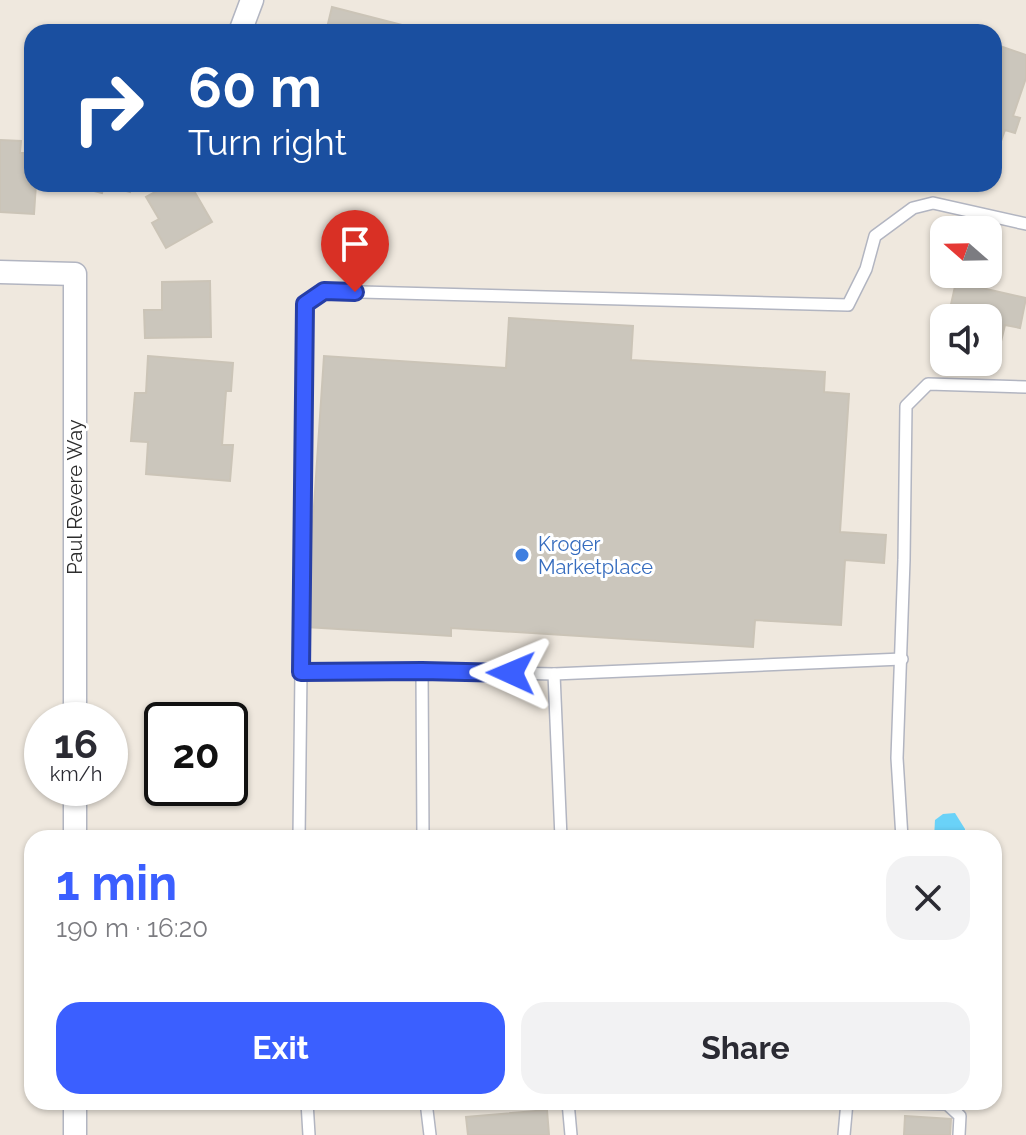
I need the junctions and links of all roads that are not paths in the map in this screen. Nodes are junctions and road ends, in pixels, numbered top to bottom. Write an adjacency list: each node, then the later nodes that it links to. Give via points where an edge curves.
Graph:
1 (252, 0): 2 (street)
2 (243, 24)
3 (1026, 224): 8 (lane, via 933,203 913,208 875,236 848,305 324,291 305,304)
4 (0, 272): 10 (street, Paul Revere Way, via 75,274)
5 (1026, 387): 6 (lane, via 928,384 906,406)
6 (902, 659): 9 (lane); 16 (lane, via 897,758)
7 (422, 671): 8 (lane); 9 (lane); 14 (lane)
8 (301, 672): 13 (lane)
9 (554, 674): 15 (lane)
10 (75, 702)
11 (75, 806): 12 (street)
12 (75, 830)
13 (299, 830)
14 (423, 830)
15 (561, 830)
16 (902, 830)
17 (75, 1110): 23 (street)
18 (307, 1110): 24 (lane)
19 (427, 1110): 25 (lane)
20 (569, 1110): 26 (lane)
21 (846, 1110): 27 (lane)
22 (954, 1110): 28 (lane, via 960,1116)
23 (75, 1135)
24 (309, 1135)
25 (430, 1135)
26 (571, 1135)
27 (844, 1135)
28 (959, 1135)

